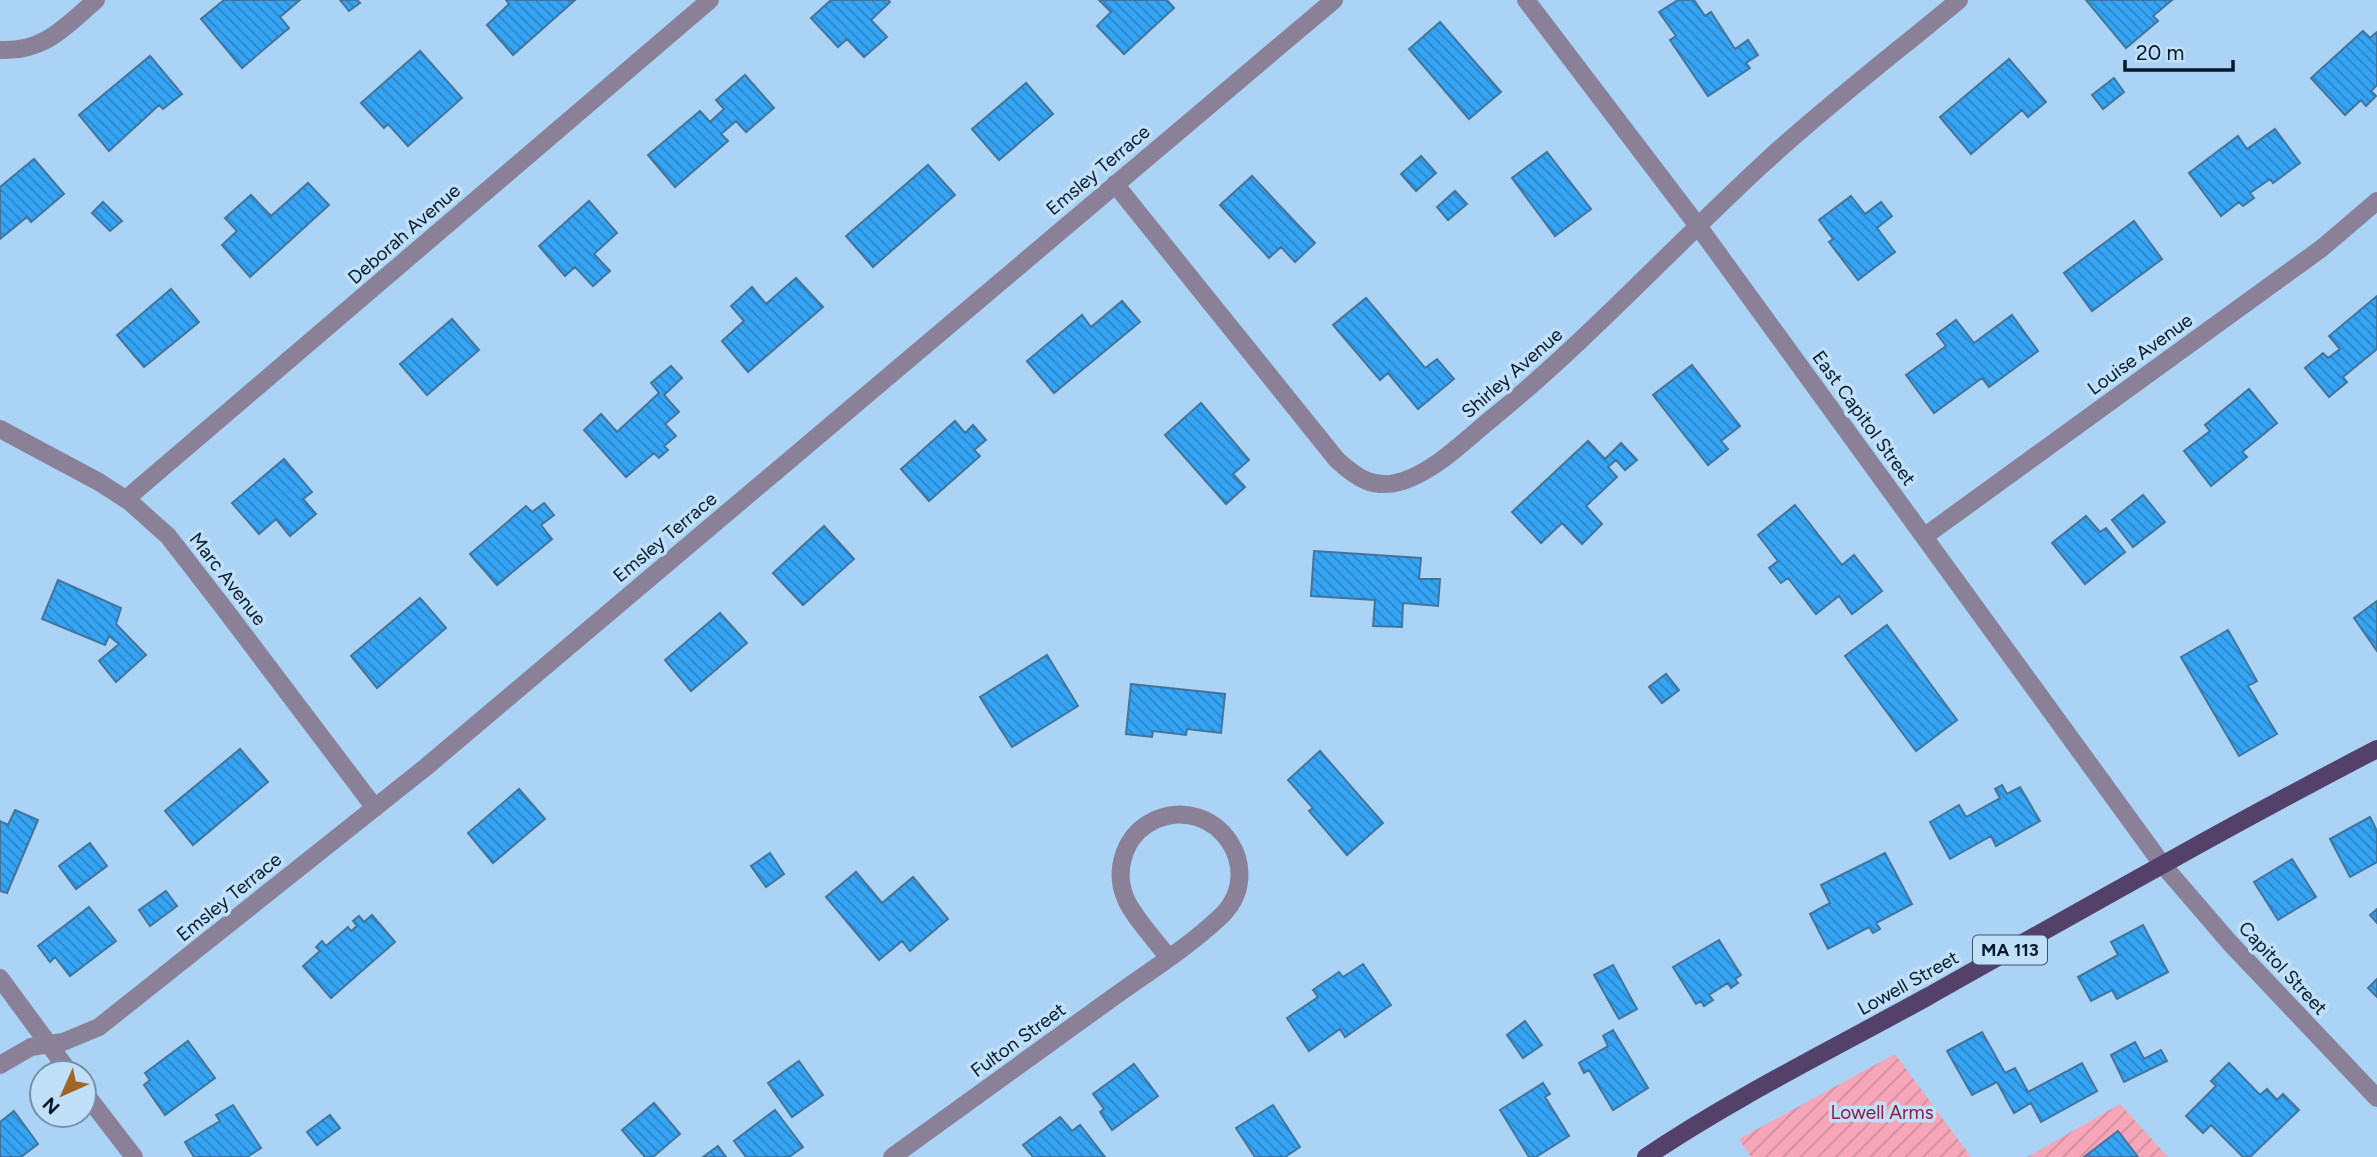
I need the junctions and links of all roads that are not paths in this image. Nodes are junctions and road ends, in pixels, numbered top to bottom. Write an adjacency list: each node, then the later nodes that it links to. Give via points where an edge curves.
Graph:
1 (96, 0): 6 (street, via 50,39 30,48)
2 (710, 0): 11 (street, Deborah Avenue)
3 (1334, 0): 7 (street, Emsley Terrace)
4 (1526, 0): 9 (street, East Capitol Street)
5 (1959, 0): 9 (street, Shirley Avenue, via 1835,102)
6 (0, 50)
7 (1115, 184): 9 (street, Shirley Avenue, via 1337,460 1363,480 1382,485 1412,477 1439,461 1521,395); 14 (street, Emsley Terrace)
8 (2377, 201): 12 (street, Louise Avenue, via 2322,248)
9 (1698, 226): 12 (street, East Capitol Street)
10 (0, 429): 11 (street, Marc Avenue)
11 (126, 499): 14 (street, Marc Avenue, via 176,546)
12 (1924, 536): 15 (street, East Capitol Street)
13 (2377, 749): 15 (main road, Lowell Street / MA 113)
14 (375, 808): 18 (street, Emsley Terrace, via 99,1027)
15 (2162, 864): 21 (street, Capitol Street); 25 (main road, Lowell Street / MA 113, via 1693,1125)
16 (1168, 957): 16 (street, Fulton Street, via 1227,911 1240,876 1238,858 1217,827 1182,814 1147,824 1132,839 1120,878 1125,898); 24 (street, Fulton Street)
17 (0, 978): 18 (street)
18 (48, 1045): 19 (street); 20 (street, Emsley Terrace, via 31,1047)
19 (59, 1059)
20 (0, 1065)
21 (2377, 1098)
22 (98, 1110): 23 (street)
23 (134, 1157)
24 (892, 1157)
25 (1646, 1157)

